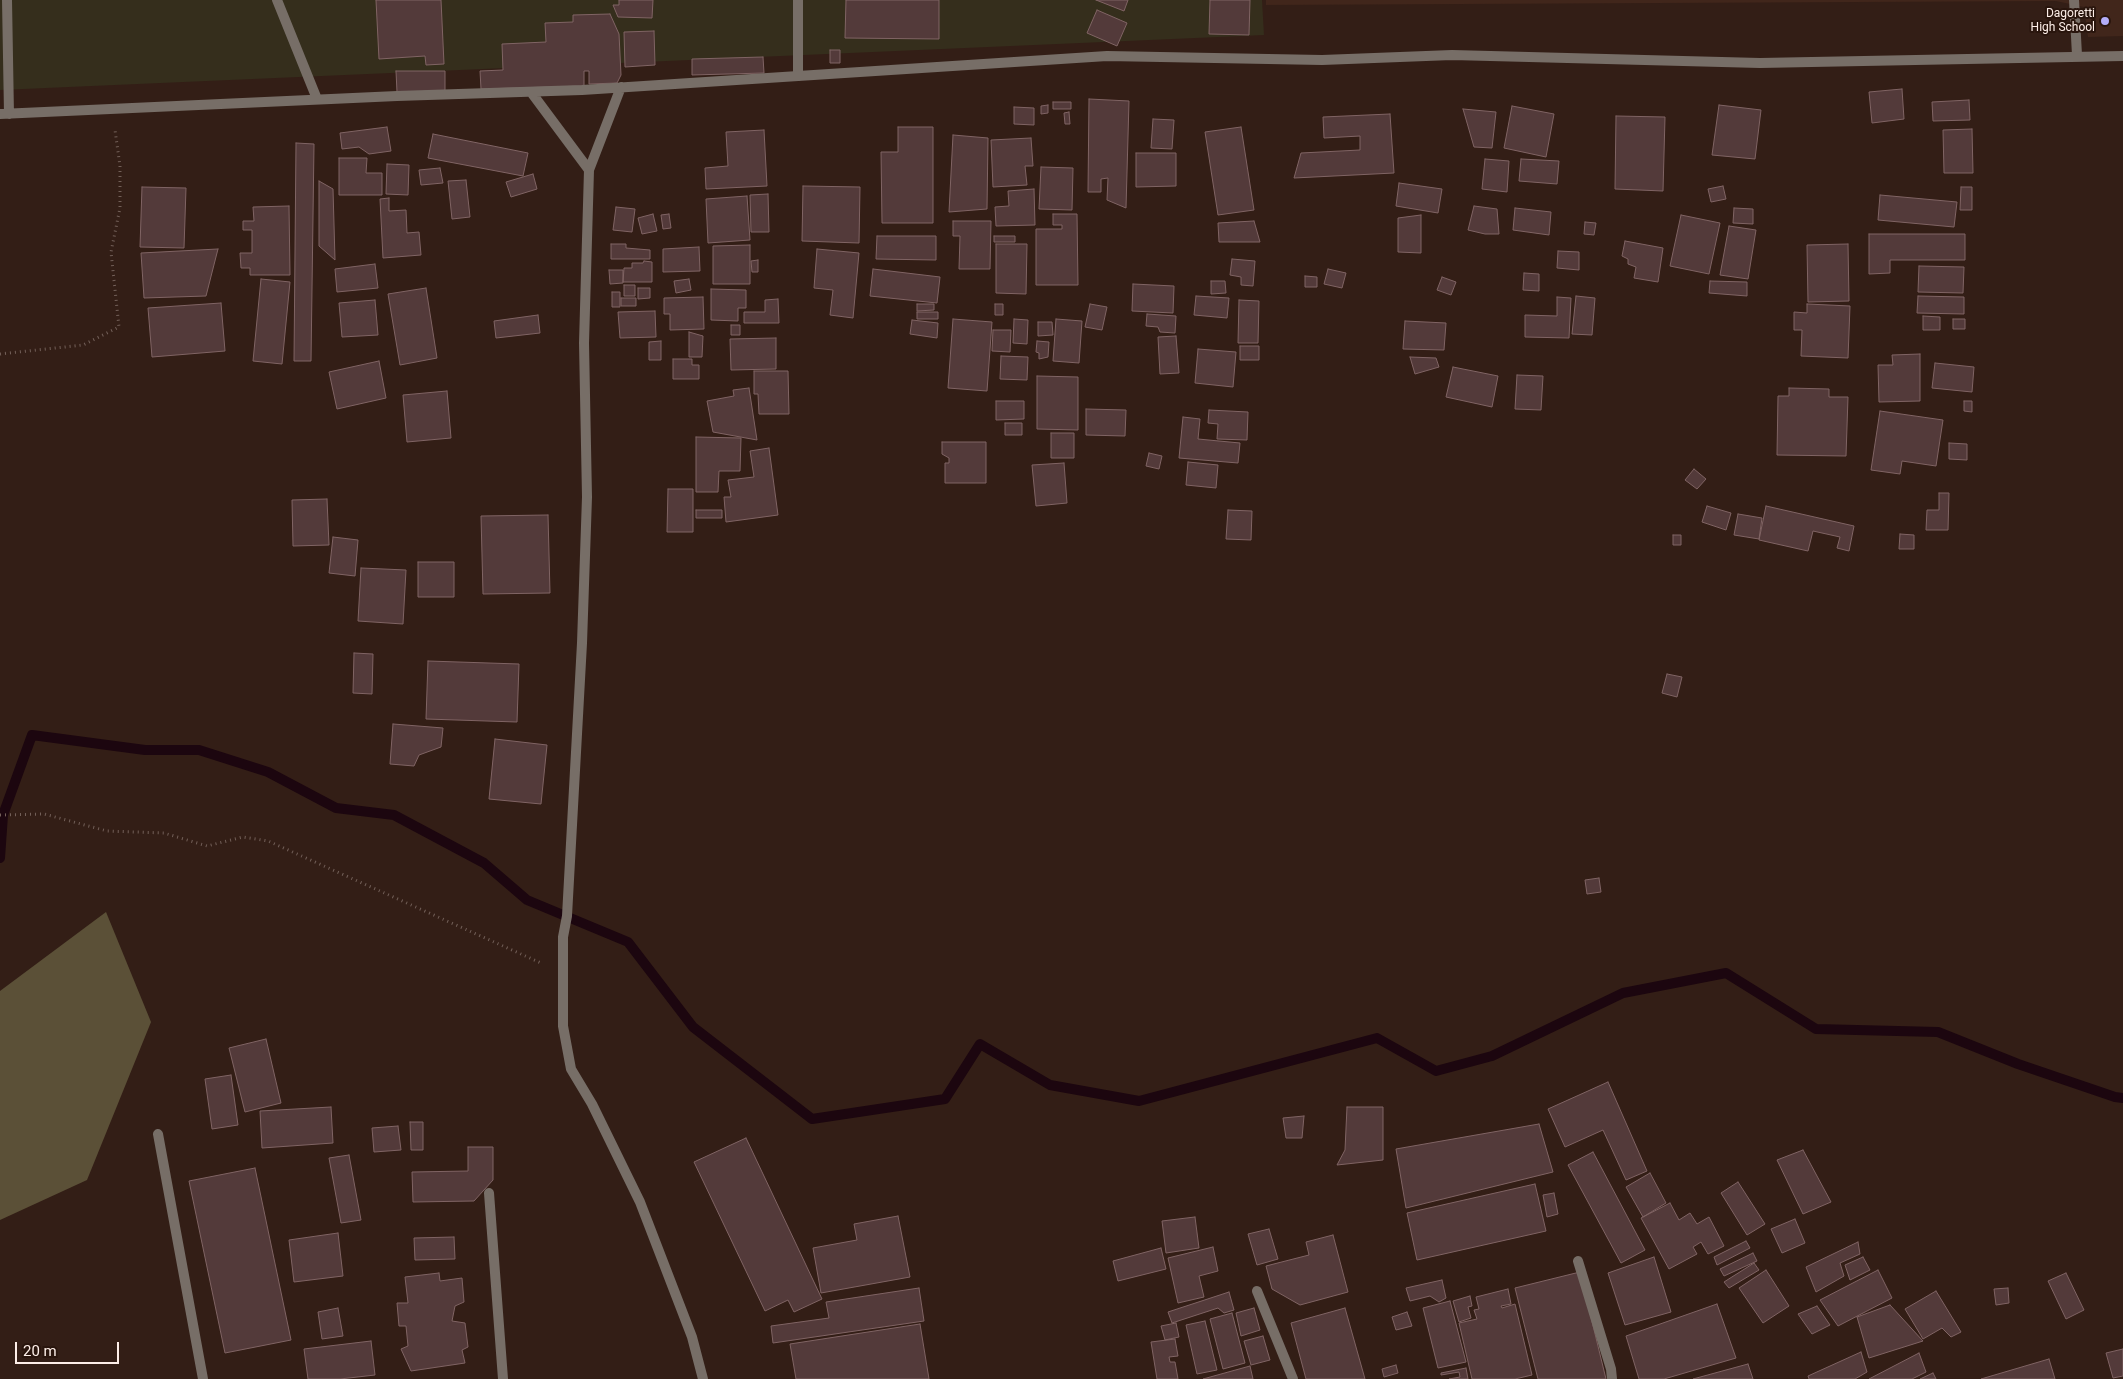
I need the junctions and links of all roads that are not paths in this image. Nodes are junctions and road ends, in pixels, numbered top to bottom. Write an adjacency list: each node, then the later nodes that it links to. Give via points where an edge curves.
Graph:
1 (7, 0): 11 (street)
2 (277, 0): 10 (street)
3 (798, 0): 7 (street)
4 (2074, 0): 5 (street)
5 (2077, 55): 6 (street); 7 (street, via 1760,63 1452,55 1322,60 1107,56)
6 (2123, 56)
7 (798, 76): 8 (street)
8 (621, 87): 9 (street); 12 (street)
9 (531, 92): 10 (street); 12 (street)
10 (317, 100): 11 (street)
11 (4, 114)
12 (590, 170): 19 (street, via 584,343 586,498 582,633 562,973 563,1026 572,1068 640,1202 692,1337)
13 (158, 1134): 17 (street)
14 (489, 1193): 18 (street)
15 (1578, 1261): 21 (street)
16 (1257, 1291): 20 (street)
17 (203, 1379)
18 (503, 1379)
19 (703, 1379)
20 (1293, 1379)
21 (1612, 1379)

